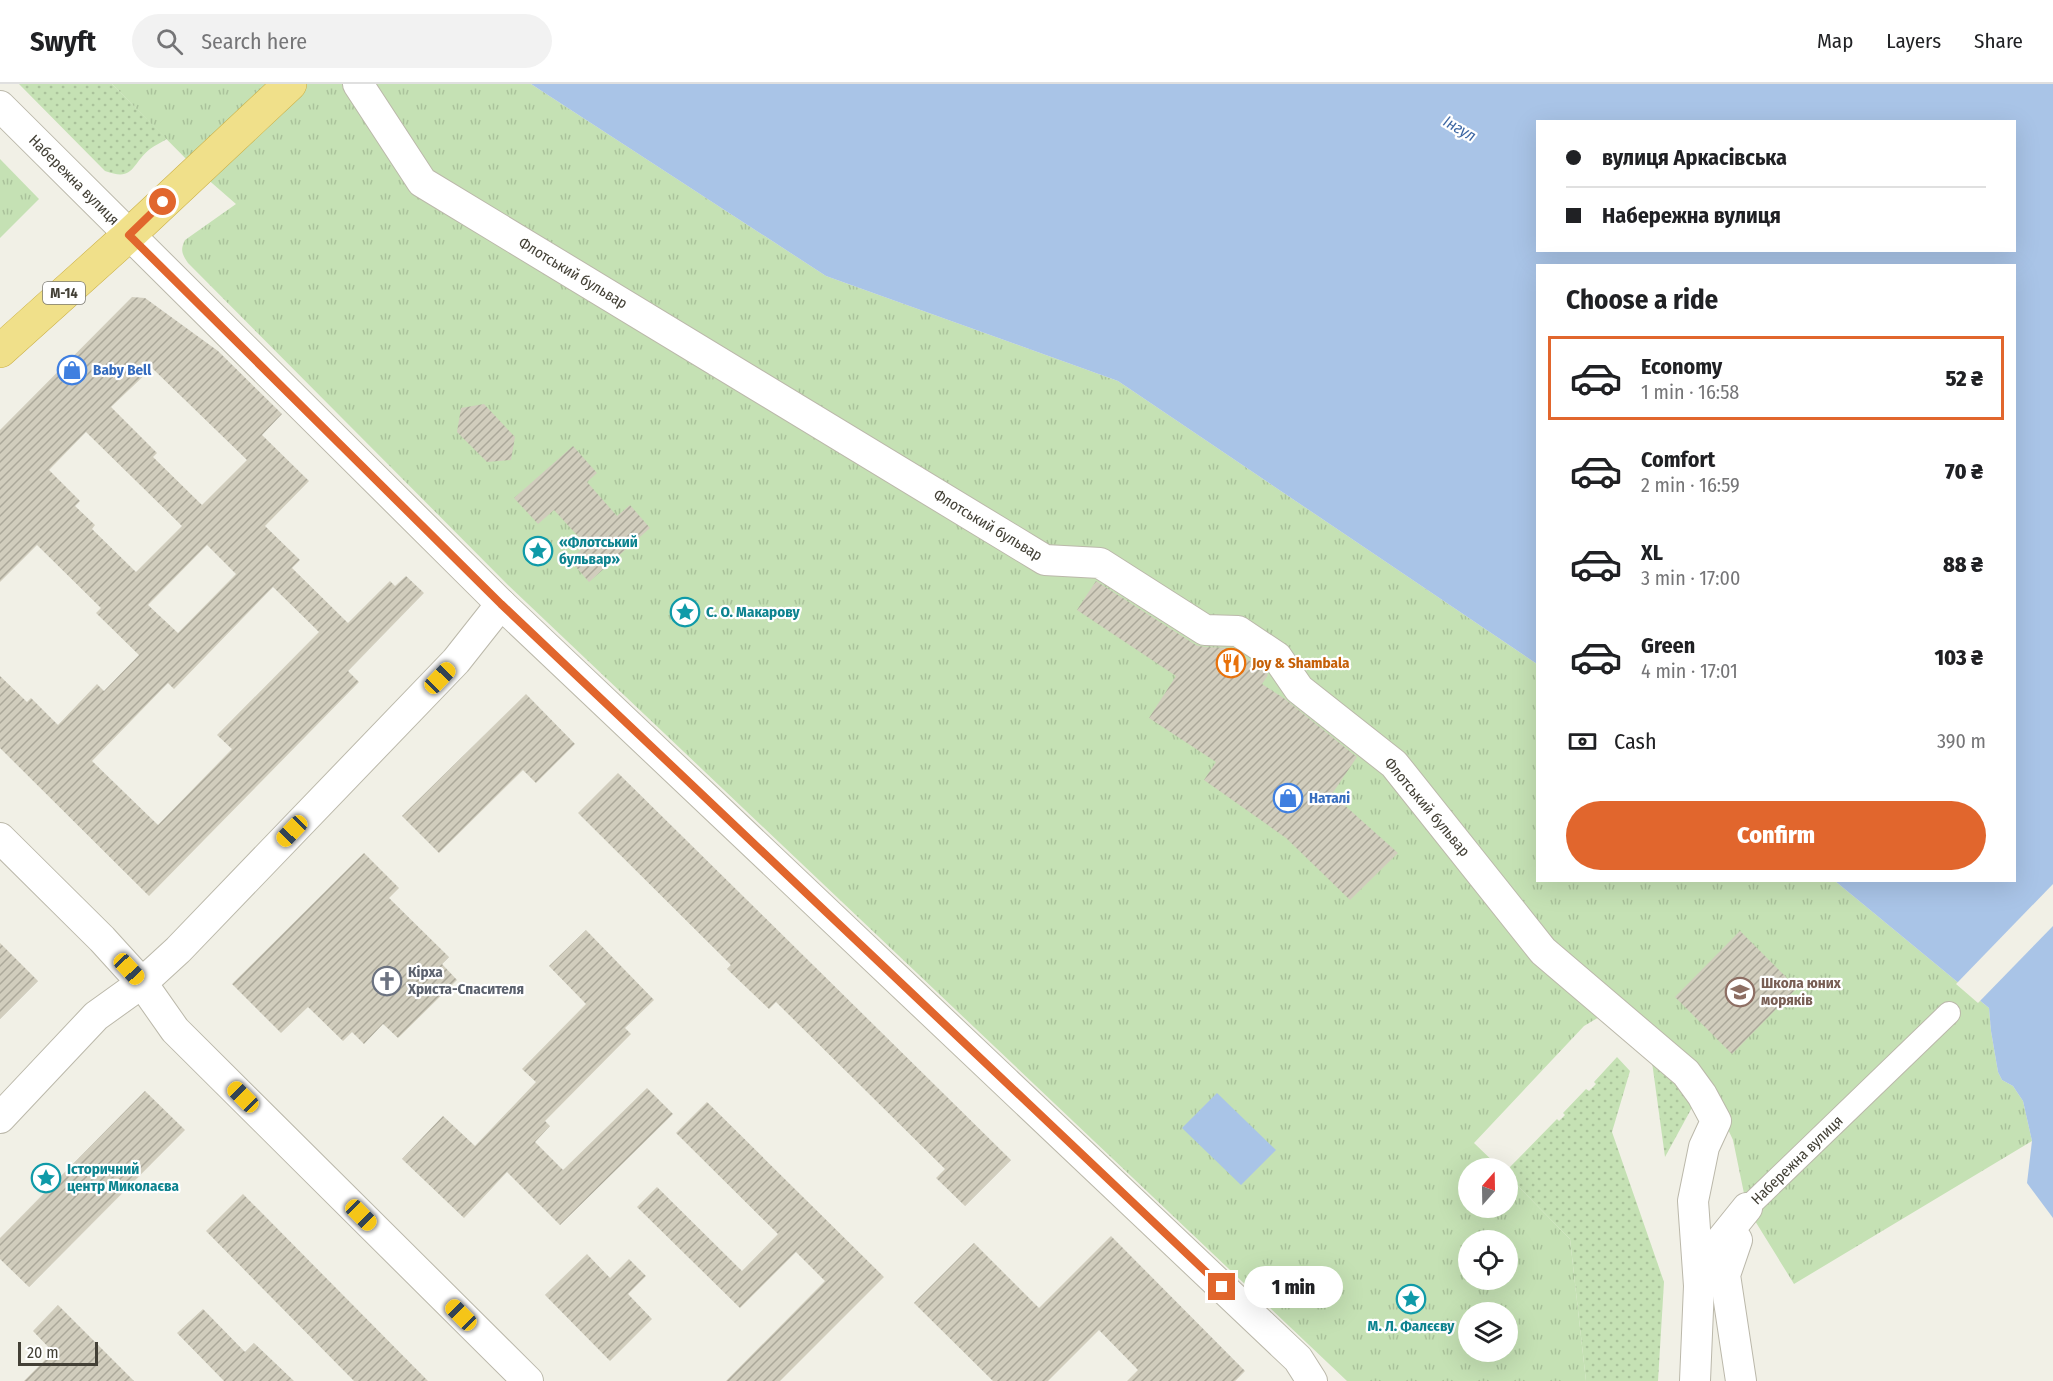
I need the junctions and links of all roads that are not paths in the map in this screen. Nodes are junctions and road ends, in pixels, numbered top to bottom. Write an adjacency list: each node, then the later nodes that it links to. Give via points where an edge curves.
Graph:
1 (290, 84): 4 (highway, М-14)
2 (358, 84): 12 (street, Флотський бульвар, via 422,182 1045,560 1100,563 1205,630 1238,631 1277,657 1299,689 1394,764 1543,951 1686,1073 1702,1095 1716,1121 1704,1147 1693,1201)
3 (0, 106): 4 (street, Набережна вулиця)
4 (129, 235): 5 (highway, М-14); 6 (street, Набережна вулиця)
5 (0, 351)
6 (501, 604): 8 (street, via 456,661); 13 (street, Набережна вулиця, via 1298,1359)
7 (0, 838): 8 (street)
8 (142, 983): 10 (street, via 96,1016); 14 (street, via 175,1030)
9 (1949, 1013): 11 (street, Набережна вулиця)
10 (0, 1118)
11 (1747, 1208): 12 (street, via 1722,1239); 16 (street, Набережна вулиця, via 1725,1275)
12 (1699, 1286): 15 (street, Флотський бульвар)
13 (1312, 1380)
14 (528, 1381)
15 (1695, 1381)
16 (1741, 1381)

